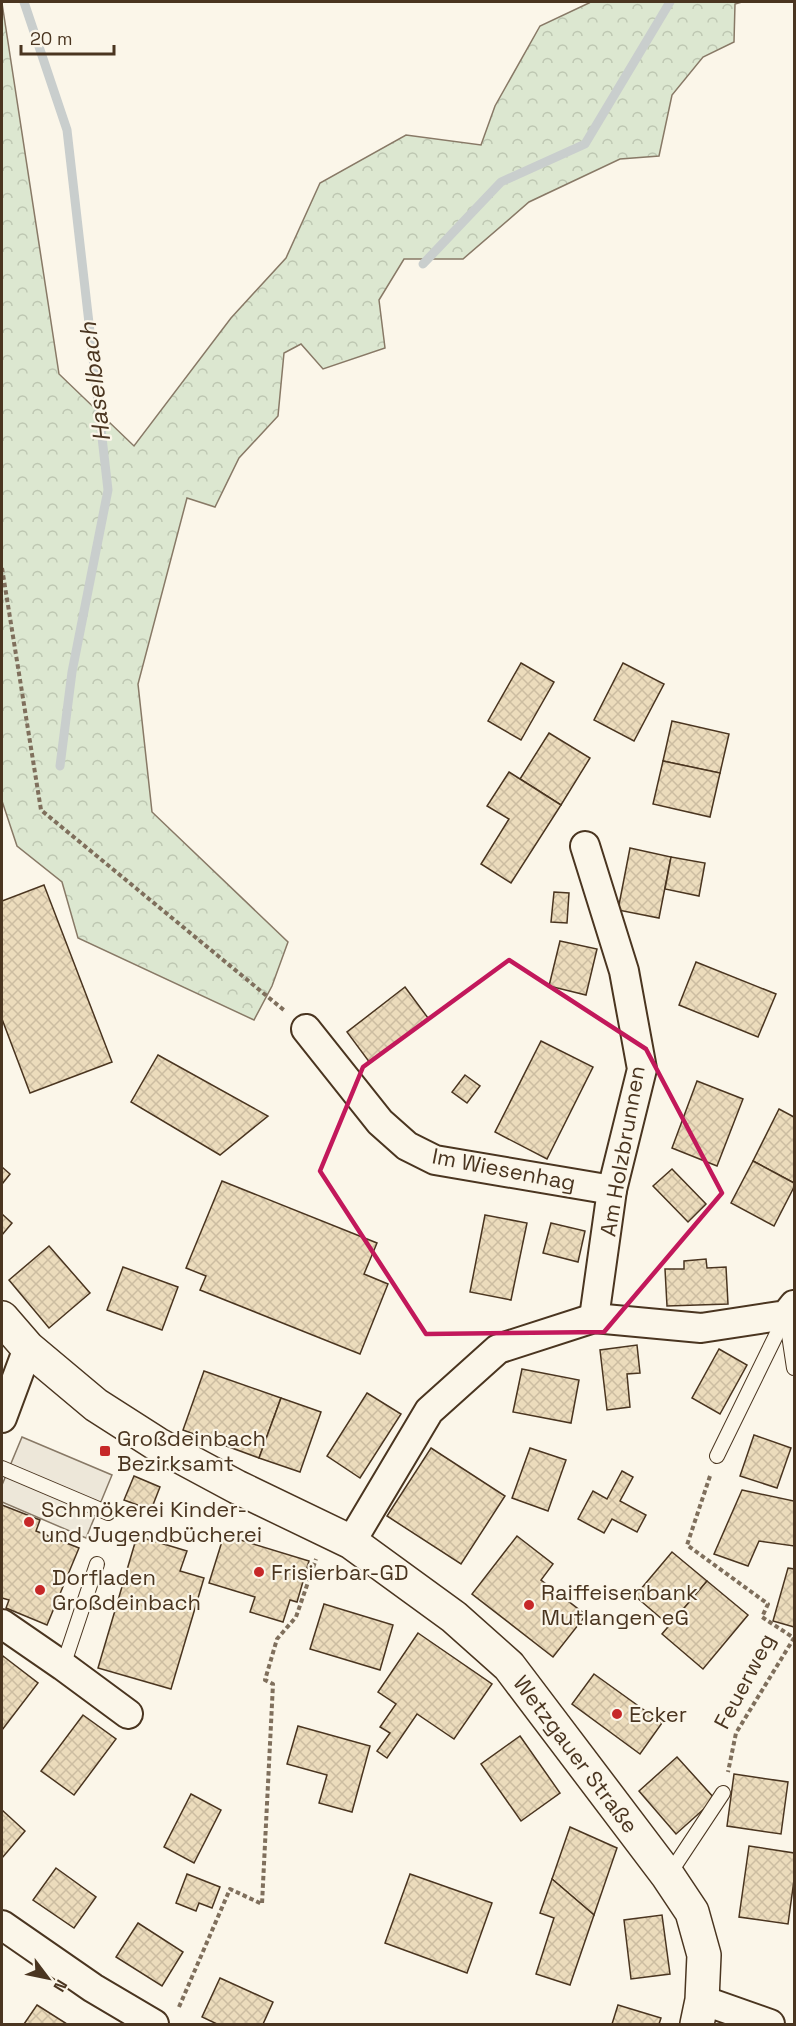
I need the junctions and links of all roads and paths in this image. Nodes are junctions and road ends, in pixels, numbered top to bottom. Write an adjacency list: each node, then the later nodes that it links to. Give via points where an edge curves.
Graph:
1 (2, 568): 3 (path, via 41,810)
2 (585, 846): 4 (street, Am Holzbrunnen, via 624,971 642,1069)
3 (306, 1029): 4 (street, Im Wiesenhag, via 380,1122 407,1146 435,1160)
4 (612, 1190): 7 (street, Am Holzbrunnen)
5 (790, 1310): 7 (street, via 701,1328); 9 (lane); 11 (lane)
6 (2, 1318): 8 (street, Wetzgauer Straße)
7 (594, 1318): 14 (street, via 498,1349 429,1411)
8 (28, 1348): 10 (street); 14 (street, Wetzgauer Straße, via 96,1406 157,1444)
9 (795, 1368)
10 (2, 1418)
11 (717, 1456): 19 (path, Feuerweg, via 687,1545 768,1604 762,1617 794,1638 736,1733)
12 (2, 1468): 13 (lane)
13 (108, 1513)
14 (339, 1536): 20 (street, Wetzgauer Straße, via 454,1617 509,1666); 23 (path, via 296,1617 277,1639 265,1680 273,1684 262,1904 230,1889)
15 (98, 1564): 17 (lane)
16 (2, 1624): 17 (street)
17 (63, 1666): 18 (street)
18 (128, 1714)
19 (723, 1793): 20 (lane)
20 (668, 1876): 22 (street, Wetzgauer Straße, via 692,1912 704,1955)
21 (2, 1924): 23 (street, via 93,1988)
22 (699, 2012): 24 (street)
23 (165, 2019)
24 (771, 2025)

